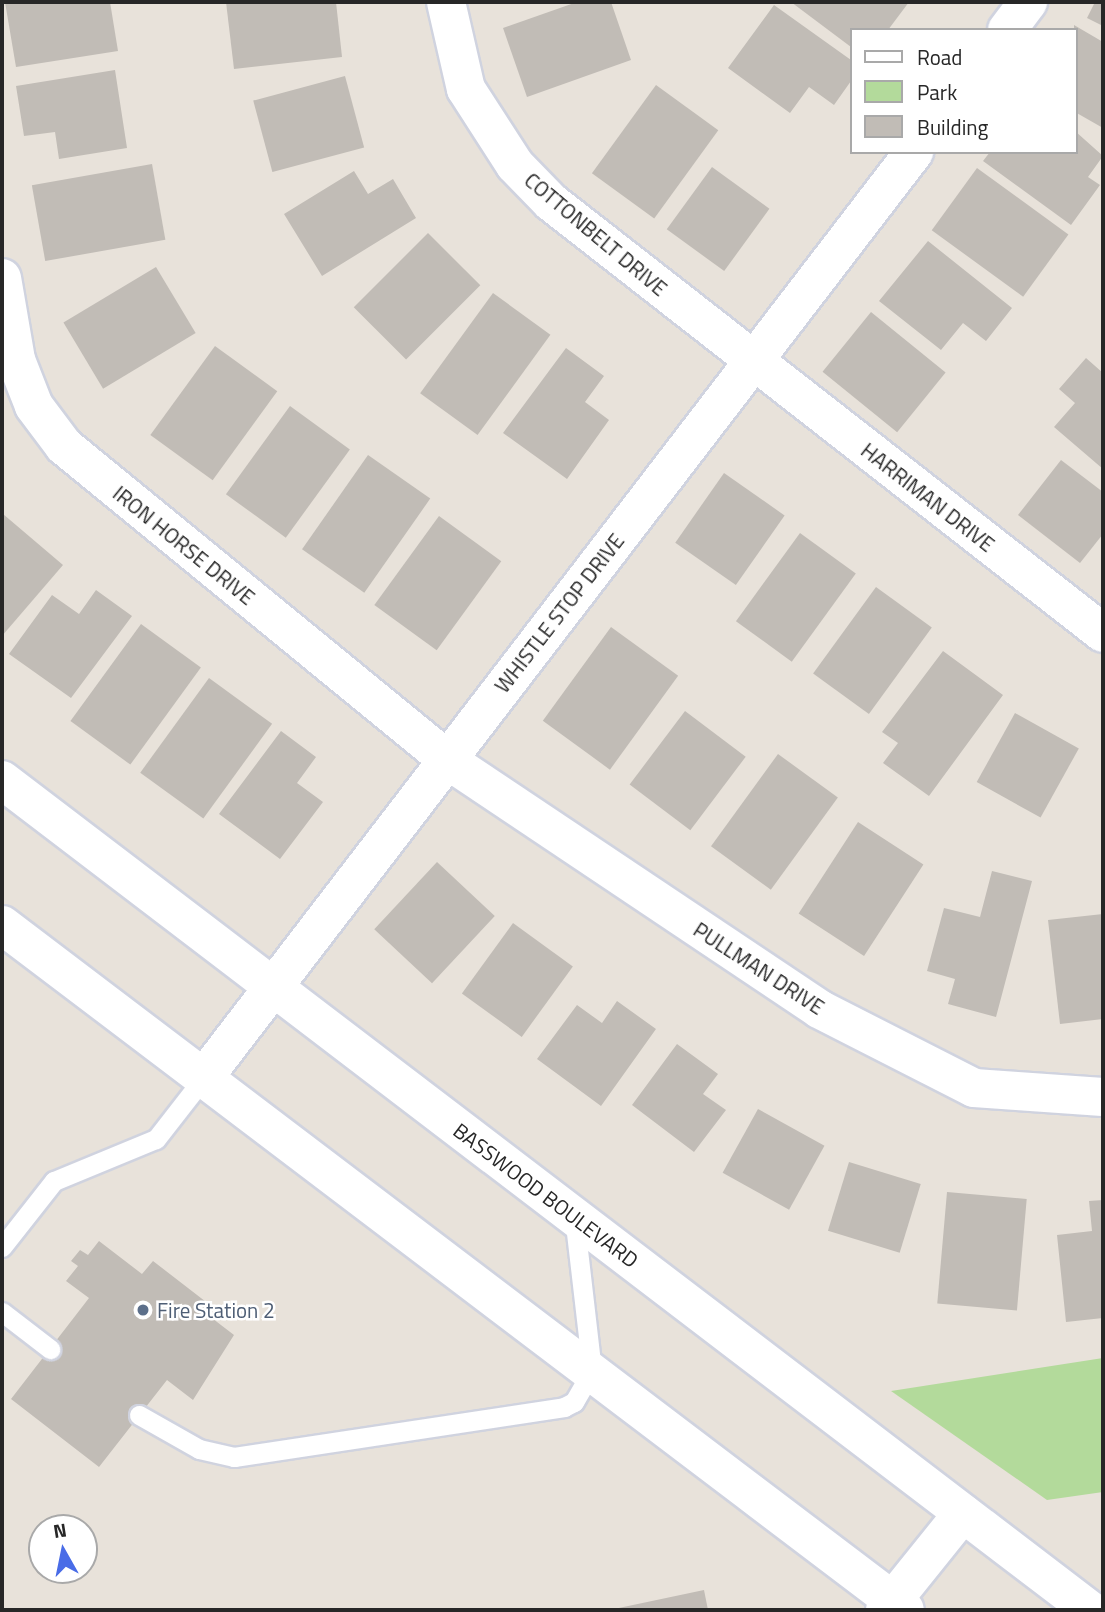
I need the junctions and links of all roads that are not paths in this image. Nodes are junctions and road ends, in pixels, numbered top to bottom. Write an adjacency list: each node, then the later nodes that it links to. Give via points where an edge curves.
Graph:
1 (446, 2): 6 (street, COTTONBELT DRIVE, via 466,89 515,165 551,202)
2 (1028, 2): 3 (street)
3 (1008, 28)
4 (912, 154): 6 (street, WHISTLE STOP DRIVE)
5 (2, 278): 8 (street, IRON HORSE DRIVE, via 16,360 34,406 64,446)
6 (753, 362): 7 (street, HARRIMAN DRIVE); 8 (street, WHISTLE STOP DRIVE)
7 (1103, 633)
8 (446, 759): 11 (street, WHISTLE STOP DRIVE); 13 (street, PULLMAN DRIVE, via 831,1016 974,1088)
9 (2, 780): 11 (street, BASSWOOD BOULEVARD)
10 (2, 925): 12 (street)
11 (274, 986): 12 (street, WHISTLE STOP DRIVE); 14 (street, BASSWOOD BOULEVARD)
12 (205, 1076): 15 (lane, via 156,1139 54,1181); 18 (street)
13 (1103, 1097)
14 (574, 1216): 18 (lane); 20 (street, BASSWOOD BOULEVARD)
15 (2, 1247)
16 (2, 1312): 17 (lane)
17 (50, 1349)
18 (592, 1371): 19 (lane, via 589,1384 564,1407 248,1457 199,1449); 21 (street)
19 (139, 1415)
20 (963, 1513): 21 (street); 22 (street, BASSWOOD BOULEVARD)
21 (894, 1607)
22 (1090, 1610)

